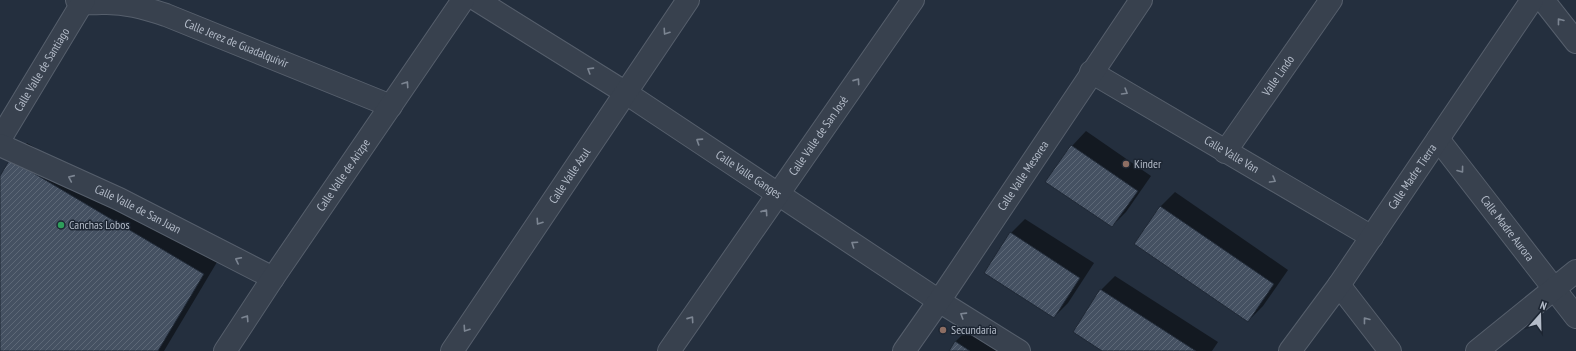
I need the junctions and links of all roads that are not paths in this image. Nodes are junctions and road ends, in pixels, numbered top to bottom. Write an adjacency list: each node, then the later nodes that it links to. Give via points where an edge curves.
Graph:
1 (463, 0): 13 (street, Calle Valle de Arizpe, one-way to 1)
2 (477, 0): 12 (street, Calle Valle Ganges, one-way to 2)
3 (688, 0): 12 (street, Calle Valle Azul, one-way to 12)
4 (913, 0): 18 (street, Calle Valle de San José, one-way to 4)
5 (1141, 0): 11 (street, Calle Valle Mesorea)
6 (1331, 0): 17 (street, Valle Lindo)
7 (1532, 0): 14 (street, Calle Madre Tierra)
8 (1543, 0): 10 (street, one-way to 8)
9 (81, 1): 13 (street, Calle Jerez de Guadalquivir, via 132,4 166,15); 15 (street, Calle Valle de Santiago)
10 (1576, 42)
11 (1091, 72): 17 (street, Calle Valle Van, one-way to 17); 24 (street, Calle Valle Mesorea)
12 (626, 93): 18 (street, Calle Valle Ganges, one-way to 12); 27 (street, Calle Valle Azul, one-way to 27)
13 (391, 106): 21 (street, Calle Valle de Arizpe)
14 (1438, 139): 19 (street, Calle Madre Tierra); 23 (street, Calle Madre Aurora, one-way to 23)
15 (0, 140)
16 (0, 145): 21 (street, Calle Valle de San Juan, one-way to 16, via 119,199)
17 (1225, 152): 19 (street, Calle Valle Van, one-way to 19)
18 (779, 193): 24 (street, Calle Valle Ganges, one-way to 18); 28 (street, Calle Valle de San José, one-way to 18)
19 (1372, 237): 22 (street, Calle Madre Tierra)
20 (1576, 271): 23 (street)
21 (273, 278): 26 (street, Calle Valle de Arizpe, one-way to 21)
22 (1339, 285): 31 (street, Calle Madre Tierra); 32 (street, one-way to 22)
23 (1554, 289): 25 (street, Calle Madre Aurora); 33 (street)
24 (939, 301): 29 (street, Calle Valle Mesorea); 30 (street, Calle Valle Ganges, one-way to 24)
25 (1576, 317)
26 (225, 351)
27 (452, 351)
28 (669, 351)
29 (904, 351)
30 (1019, 351)
31 (1290, 351)
32 (1390, 351)
33 (1477, 351)

